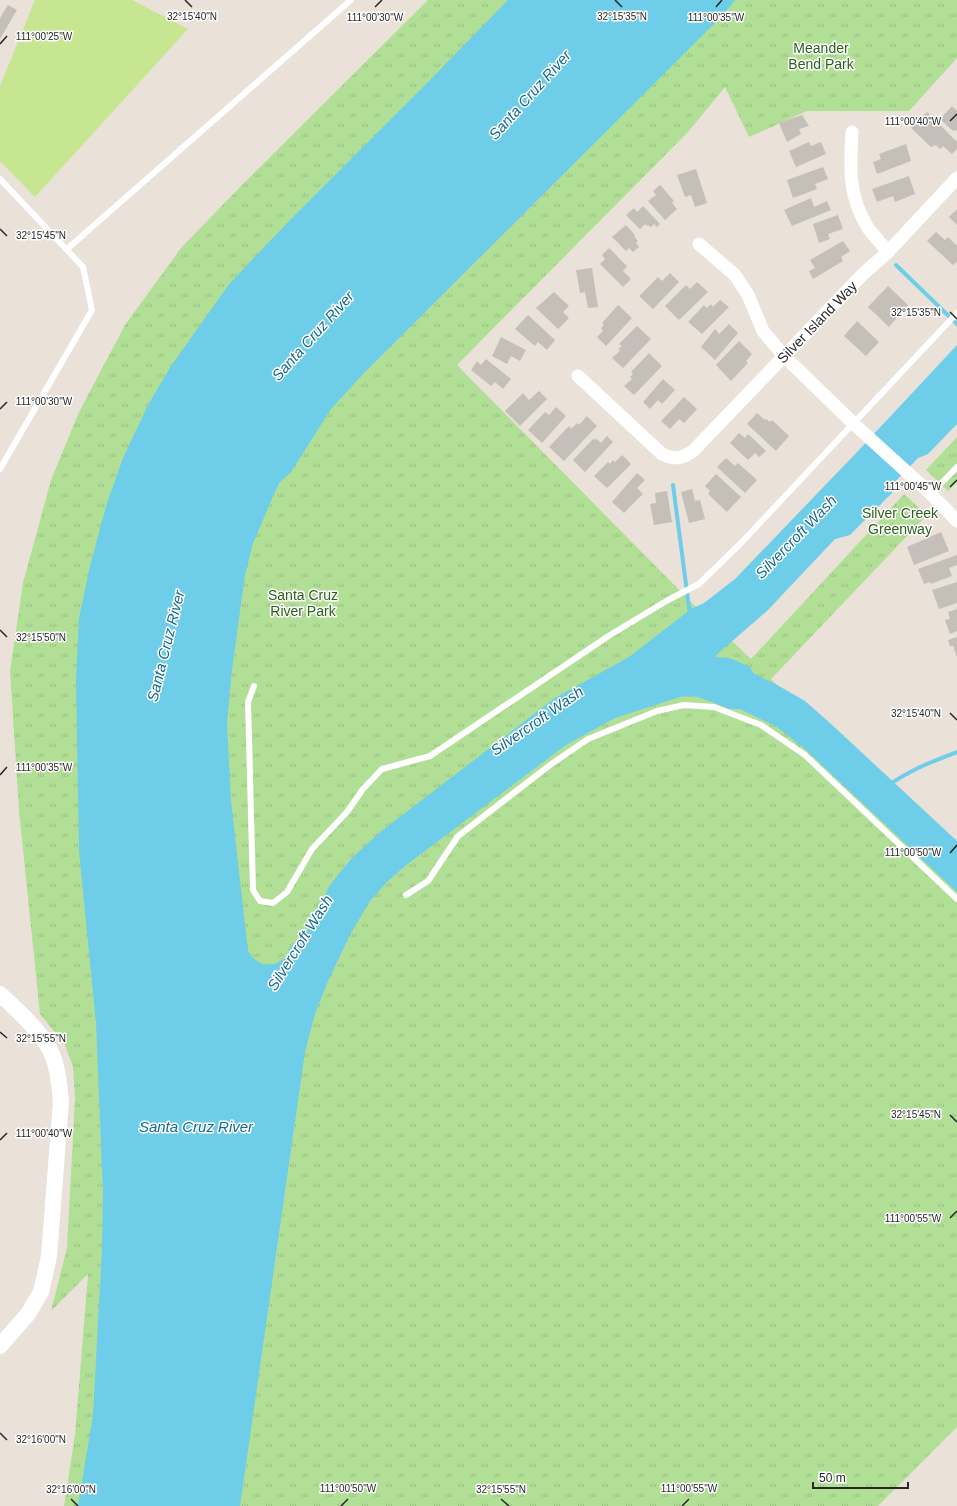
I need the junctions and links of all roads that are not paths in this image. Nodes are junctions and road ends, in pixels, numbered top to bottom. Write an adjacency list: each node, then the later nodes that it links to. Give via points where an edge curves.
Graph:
1 (351, 0): 6 (lane)
2 (852, 132): 7 (street, via 851,187 869,228)
3 (957, 178): 7 (street, Silver Island Way)
4 (0, 179): 6 (lane)
5 (699, 244): 9 (street, via 735,275 748,295 763,332)
6 (67, 249): 13 (lane, via 83,267 92,310)
7 (888, 252): 9 (street, Silver Island Way, via 864,273)
8 (957, 313): 11 (lane)
9 (784, 356): 10 (street, Silver Island Way, via 693,451 675,461 651,445); 11 (street)
10 (578, 376)
11 (854, 424): 14 (street); 16 (lane, via 699,584 610,635 430,756 382,769 312,849 287,892 273,903 260,901 253,890 248,702)
12 (957, 467): 14 (lane)
13 (0, 469)
14 (931, 494): 15 (street)
15 (957, 521)
16 (254, 686)
17 (406, 896): 18 (lane, via 428,881 458,836 550,765 588,740 657,711 684,705 714,707 761,725 805,755)
18 (957, 899)
19 (0, 994): 20 (street, via 42,1037 51,1053 58,1076 61,1101 49,1256 41,1292 28,1314)
20 (0, 1346)

